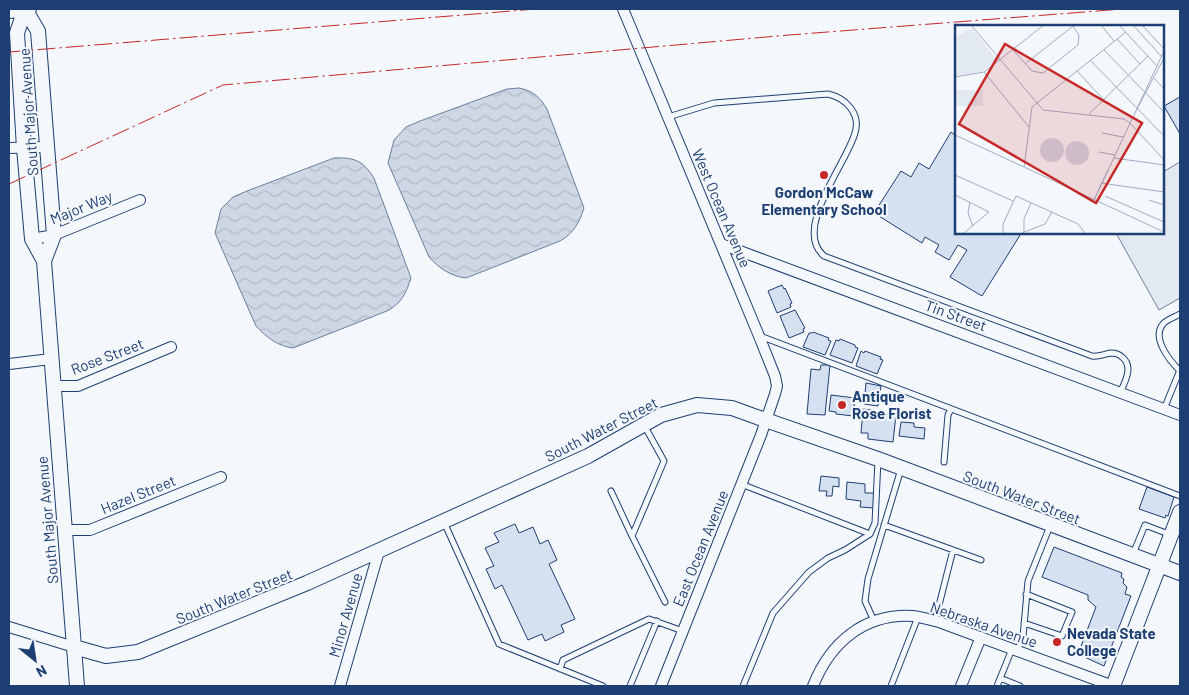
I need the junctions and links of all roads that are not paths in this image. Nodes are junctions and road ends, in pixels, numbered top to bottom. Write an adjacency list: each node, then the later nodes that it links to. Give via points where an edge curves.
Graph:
1 (25, 9): 2 (main road); 4 (main road); 7 (main road, South Major Avenue, via 17,33); 8 (main road, South Major Avenue, via 38,31)
2 (29, 9)
3 (623, 9): 5 (street, West Ocean Avenue)
4 (9, 11)
5 (668, 117): 12 (street, West Ocean Avenue); 21 (lane, via 714,103 828,94 844,100 855,117 856,131 827,188 817,219 813,240 819,252 1092,356 1119,354 1126,360 1128,371)
6 (9, 148): 7 (street)
7 (24, 148): 8 (street); 11 (main road, South Major Avenue)
8 (47, 148): 10 (main road, South Major Avenue)
9 (140, 200): 10 (street, Major Way)
10 (54, 235): 11 (street, Major Way); 13 (main road, South Major Avenue)
11 (32, 239): 13 (main road, South Major Avenue)
12 (721, 244): 15 (street, West Ocean Avenue); 21 (street, Tin Street)
13 (44, 261): 17 (main road, South Major Avenue)
14 (1180, 314): 19 (lane, via 1163,323 1159,338 1170,361)
15 (759, 336): 22 (lane); 25 (street, West Ocean Avenue, via 777,386)
16 (171, 347): 20 (street, Rose Street, via 78,386)
17 (51, 359): 18 (street); 20 (main road, South Major Avenue)
18 (9, 364)
19 (1180, 370): 23 (lane)
20 (52, 386): 38 (main road, South Major Avenue)
21 (1120, 393): 23 (street, Tin Street)
22 (951, 409): 28 (lane); 33 (lane)
23 (1164, 409): 24 (street, Tin Street)
24 (1180, 415)
25 (766, 420): 26 (main road, South Water Street, via 732,408 697,405 661,414); 27 (main road, South Water Street); 31 (street, East Ocean Avenue)
26 (644, 424): 35 (main road, South Water Street, via 588,456); 41 (lane, via 664,461)
27 (878, 459): 29 (main road, South Water Street); 39 (lane, via 875,523)
28 (944, 462)
29 (901, 468): 36 (main road, South Water Street); 37 (lane)
30 (221, 477): 38 (street, Hazel Street, via 90,530)
31 (741, 484): 39 (lane); 56 (street, East Ocean Avenue)
32 (611, 492): 41 (lane)
33 (1180, 496)
34 (1180, 512): 40 (main road)
35 (444, 521): 43 (main road, South Water Street); 60 (lane, via 499,644)
36 (1050, 525): 44 (main road, South Water Street); 48 (lane)
37 (884, 526): 42 (lane); 52 (lane, via 865,601)
38 (65, 530): 58 (main road, South Major Avenue)
39 (870, 534): 67 (lane, via 809,572 773,613)
40 (1172, 535): 44 (lane, via 1145,525); 46 (main road)
41 (632, 536): 49 (lane)
42 (953, 550): 45 (lane); 53 (lane)
43 (378, 551): 58 (main road, South Water Street, via 138,652 106,656); 63 (street, Minor Avenue)
44 (1133, 556): 46 (main road, South Water Street)
45 (981, 560)
46 (1160, 566): 47 (main road, South Water Street); 73 (main road)
47 (1180, 573)
48 (1026, 594): 54 (lane); 54 (lane, via 1072,612 1062,636)
49 (664, 602)
50 (918, 617): 52 (street, Nebraska Avenue, via 888,617); 53 (street, Nebraska Avenue); 69 (lane)
51 (657, 621): 56 (lane); 60 (lane, via 649,619 563,660); 65 (lane)
52 (874, 621): 68 (street, Nebraska Avenue, via 845,637 820,668)
53 (935, 621): 57 (street, Nebraska Avenue)
54 (1024, 623): 59 (lane, via 1023,637)
55 (9, 627): 58 (street)
56 (683, 631): 66 (street, East Ocean Avenue)
57 (980, 637): 59 (street, Nebraska Avenue); 70 (street)
58 (74, 647): 62 (main road, South Major Avenue)
59 (1015, 649): 61 (lane); 73 (street, Nebraska Avenue)
60 (560, 669): 64 (lane)
61 (1000, 678): 71 (lane); 72 (lane)
62 (77, 686)
63 (340, 686)
64 (603, 686)
65 (630, 686)
66 (661, 686)
67 (743, 686)
68 (813, 686)
69 (891, 686)
70 (961, 686)
71 (997, 686)
72 (1020, 686)
73 (1113, 686)

